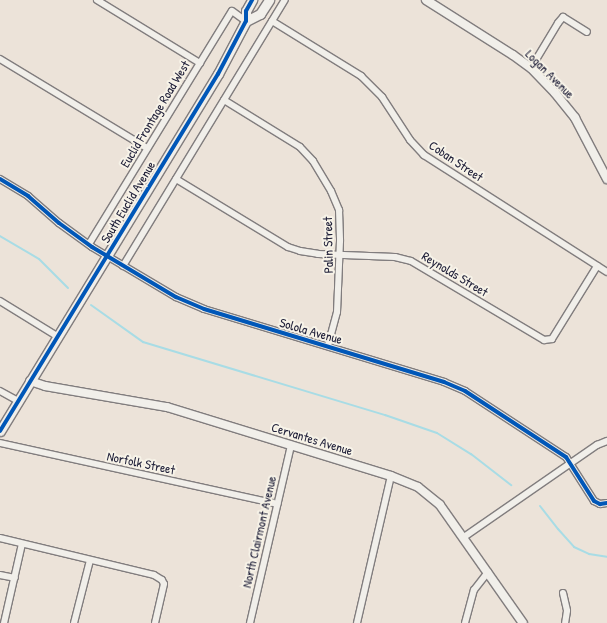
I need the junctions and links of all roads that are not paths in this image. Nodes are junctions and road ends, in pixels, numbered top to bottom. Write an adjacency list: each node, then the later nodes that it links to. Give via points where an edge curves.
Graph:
1 (97, 0): 10 (street)
2 (252, 0): 6 (main road, South Euclid Avenue, via 246,11)
3 (269, 0): 6 (main road, South Euclid Avenue, via 260,14)
4 (285, 0): 7 (street)
5 (426, 0): 11 (street, Logan Avenue)
6 (246, 21): 10 (street, Euclid Frontage Road West, via 232,12); 19 (main road, South Euclid Avenue, via 218,74)
7 (272, 21): 12 (street); 21 (street, Coban Street, via 361,76 382,97 410,140 424,155)
8 (587, 32): 11 (street, via 563,17)
9 (0, 59): 13 (street)
10 (200, 63): 13 (street, Euclid Frontage Road West)
11 (531, 68): 14 (street, Logan Avenue, via 576,118)
12 (224, 100): 16 (street); 18 (street, Palin Street, via 288,139 313,161 326,180 339,210)
13 (147, 148): 17 (street, Euclid Frontage Road West)
14 (606, 174)
15 (0, 179): 17 (street, Solola Avenue, via 28,196 59,223)
16 (176, 179): 18 (street, Reynolds Street, via 288,247 318,254); 20 (street)
17 (89, 244): 19 (street, Solola Avenue)
18 (340, 254): 21 (street, Reynolds Street, via 395,257 411,261 544,340 552,339); 25 (street, Palin Street, via 337,312)
19 (107, 257): 20 (street, Solola Avenue); 24 (main road, South Euclid Avenue)
20 (123, 266): 25 (street, Solola Avenue, via 176,297 204,309)
21 (597, 266): 22 (street, Coban Street)
22 (607, 272)
23 (0, 301): 24 (street)
24 (57, 336): 26 (main road, South Euclid Avenue)
25 (328, 346): 33 (street, Solola Avenue, via 451,384 566,456)
26 (30, 381): 28 (main road, South Euclid Avenue); 32 (street, Cervantes Avenue, via 45,386 167,407)
27 (0, 391): 28 (street)
28 (18, 401): 29 (main road, South Euclid Avenue)
29 (0, 431)
30 (607, 441): 33 (street)
31 (0, 443): 36 (street, Norfolk Street)
32 (291, 445): 34 (street, Cervantes Avenue); 36 (street, North Clairmont Avenue)
33 (572, 464): 35 (street, Solola Avenue, via 594,501 600,504); 37 (street)
34 (391, 476): 37 (street, Cervantes Avenue, via 418,487 431,496); 49 (street)
35 (607, 503)
36 (277, 504): 48 (street, North Clairmont Avenue)
37 (464, 537): 41 (street, Cervantes Avenue)
38 (0, 538): 39 (street)
39 (22, 544): 40 (street); 43 (street)
40 (90, 560): 46 (street); 47 (street, via 154,575 162,580 164,584)
41 (488, 572): 50 (street, via 474,590); 51 (street, Cervantes Avenue)
42 (0, 575): 43 (street)
43 (15, 578): 45 (street)
44 (563, 593): 52 (street, via 567,611)
45 (4, 623)
46 (74, 623)
47 (155, 623)
48 (250, 623)
49 (358, 623)
50 (465, 623)
51 (523, 623)
52 (566, 623)

